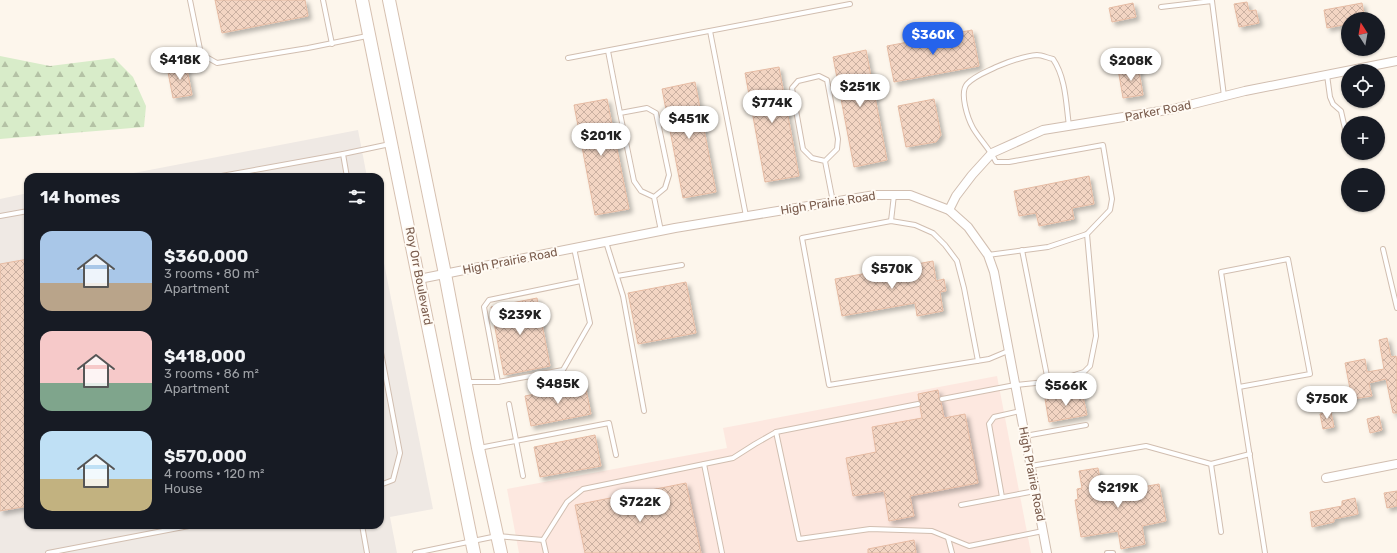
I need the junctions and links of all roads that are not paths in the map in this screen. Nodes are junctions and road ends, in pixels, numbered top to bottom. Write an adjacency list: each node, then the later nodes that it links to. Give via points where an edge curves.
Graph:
1 (190, 0): 9 (lane, via 201,54 217,63)
2 (323, 0): 9 (lane)
3 (362, 0): 8 (main road, Roy Orr Boulevard)
4 (389, 0): 40 (main road)
5 (850, 4): 7 (lane)
6 (1161, 7): 14 (lane, via 1212,1)
7 (710, 31): 10 (lane); 30 (lane)
8 (370, 36): 9 (lane); 18 (main road, Roy Orr Boulevard)
9 (332, 44)
10 (608, 51): 11 (lane); 15 (lane)
11 (568, 58)
12 (1397, 61): 13 (street, Parker Road)
13 (1327, 75): 14 (street, Parker Road); 16 (lane, via 1330,97)
14 (1224, 96): 17 (street, Parker Road, via 1173,109)
15 (620, 112): 25 (lane, via 634,181 641,190); 25 (lane, via 647,108 656,113 669,175 665,188)
16 (1342, 116)
17 (1069, 126): 19 (street, Parker Road, via 1043,130); 19 (lane, via 1062,77 1052,59 1038,55 998,66 974,78 964,88 964,102 973,129)
18 (392, 143): 20 (lane); 42 (main road, Roy Orr Boulevard)
19 (992, 153): 27 (street, Parker Road, via 956,196); 33 (lane, via 996,162 1004,163 1103,145 1112,199 1110,210)
20 (343, 154): 22 (lane); 23 (lane)
21 (825, 162): 21 (lane, via 837,149 838,139 828,80 819,76 798,81 792,88 803,149 812,158); 26 (lane)
22 (238, 173)
23 (346, 173)
24 (894, 195): 26 (street, High Prairie Road, via 875,195); 27 (street, High Prairie Road, via 910,195); 31 (lane)
25 (654, 197): 32 (lane)
26 (833, 202): 30 (street, High Prairie Road)
27 (949, 210): 38 (street, High Prairie Road, via 968,227)
28 (24, 212): 29 (lane)
29 (0, 216)
30 (746, 216): 32 (street, High Prairie Road)
31 (891, 222): 46 (lane, via 916,225 934,233 957,261); 46 (lane, via 802,238 829,385)
32 (662, 231): 34 (street, High Prairie Road)
33 (1087, 234): 37 (lane, via 1048,247); 48 (lane, via 1096,336 1090,366 1084,372)
34 (606, 242): 35 (street, High Prairie Road); 41 (lane)
35 (574, 248): 40 (street, High Prairie Road); 43 (lane)
36 (1384, 249): 44 (lane)
37 (1022, 250): 38 (lane); 48 (lane)
38 (988, 255): 45 (street, High Prairie Road, via 994,272)
39 (682, 265): 41 (lane)
40 (445, 274): 42 (street, High Prairie Road); 49 (main road)
41 (616, 276): 57 (lane, via 623,296)
42 (420, 279): 82 (main road, Roy Orr Boulevard)
43 (581, 281): 50 (lane, via 590,323 563,370); 50 (lane, via 489,300 484,307)
44 (1397, 308)
45 (1009, 351): 46 (lane); 51 (street, High Prairie Road)
46 (978, 361)
47 (384, 368): 71 (lane, via 400,453 392,480)
48 (1048, 381): 51 (lane)
49 (466, 382): 50 (lane); 62 (main road)
50 (498, 382)
51 (1015, 385): 53 (lane); 56 (street, High Prairie Road)
52 (1239, 387): 52 (lane, via 1221,272 1288,259 1310,374); 63 (lane)
53 (942, 399)
54 (509, 404): 61 (lane)
55 (918, 404): 59 (lane)
56 (1020, 411): 60 (street, High Prairie Road); 73 (lane, via 994,416 989,424)
57 (644, 412)
58 (1086, 425): 60 (lane)
59 (776, 432): 65 (lane, via 733,458); 80 (lane, via 799,539 870,530 932,531)
60 (1025, 436): 68 (street, High Prairie Road)
61 (517, 441): 62 (lane); 64 (lane, via 609,423); 69 (lane)
62 (478, 448): 79 (main road)
63 (1250, 454): 66 (lane); 94 (lane)
64 (616, 455)
65 (704, 464): 81 (lane, via 584,489 567,502); 89 (lane)
66 (1211, 464): 68 (lane, via 1146,446); 78 (lane)
67 (1397, 464): 70 (street)
68 (1031, 466): 72 (street, High Prairie Road)
69 (524, 476)
70 (1326, 478)
71 (384, 483)
72 (1035, 491): 73 (lane); 77 (street, High Prairie Road)
73 (1002, 497): 74 (lane)
74 (962, 505)
75 (173, 529): 83 (lane)
76 (363, 529): 84 (lane)
77 (1043, 531): 80 (lane, via 969,546); 91 (street, High Prairie Road)
78 (1221, 532)
79 (497, 536): 81 (lane); 82 (lane); 87 (main road)
80 (948, 538): 90 (lane)
81 (543, 540): 88 (lane)
82 (471, 541): 85 (lane); 86 (main road, Roy Orr Boulevard)
83 (48, 553)
84 (367, 553)
85 (415, 553)
86 (474, 553)
87 (501, 553)
88 (546, 553)
89 (722, 553)
90 (952, 553)
91 (1047, 553)
92 (1107, 553): 93 (lane)
93 (1113, 553)
94 (1265, 553)

